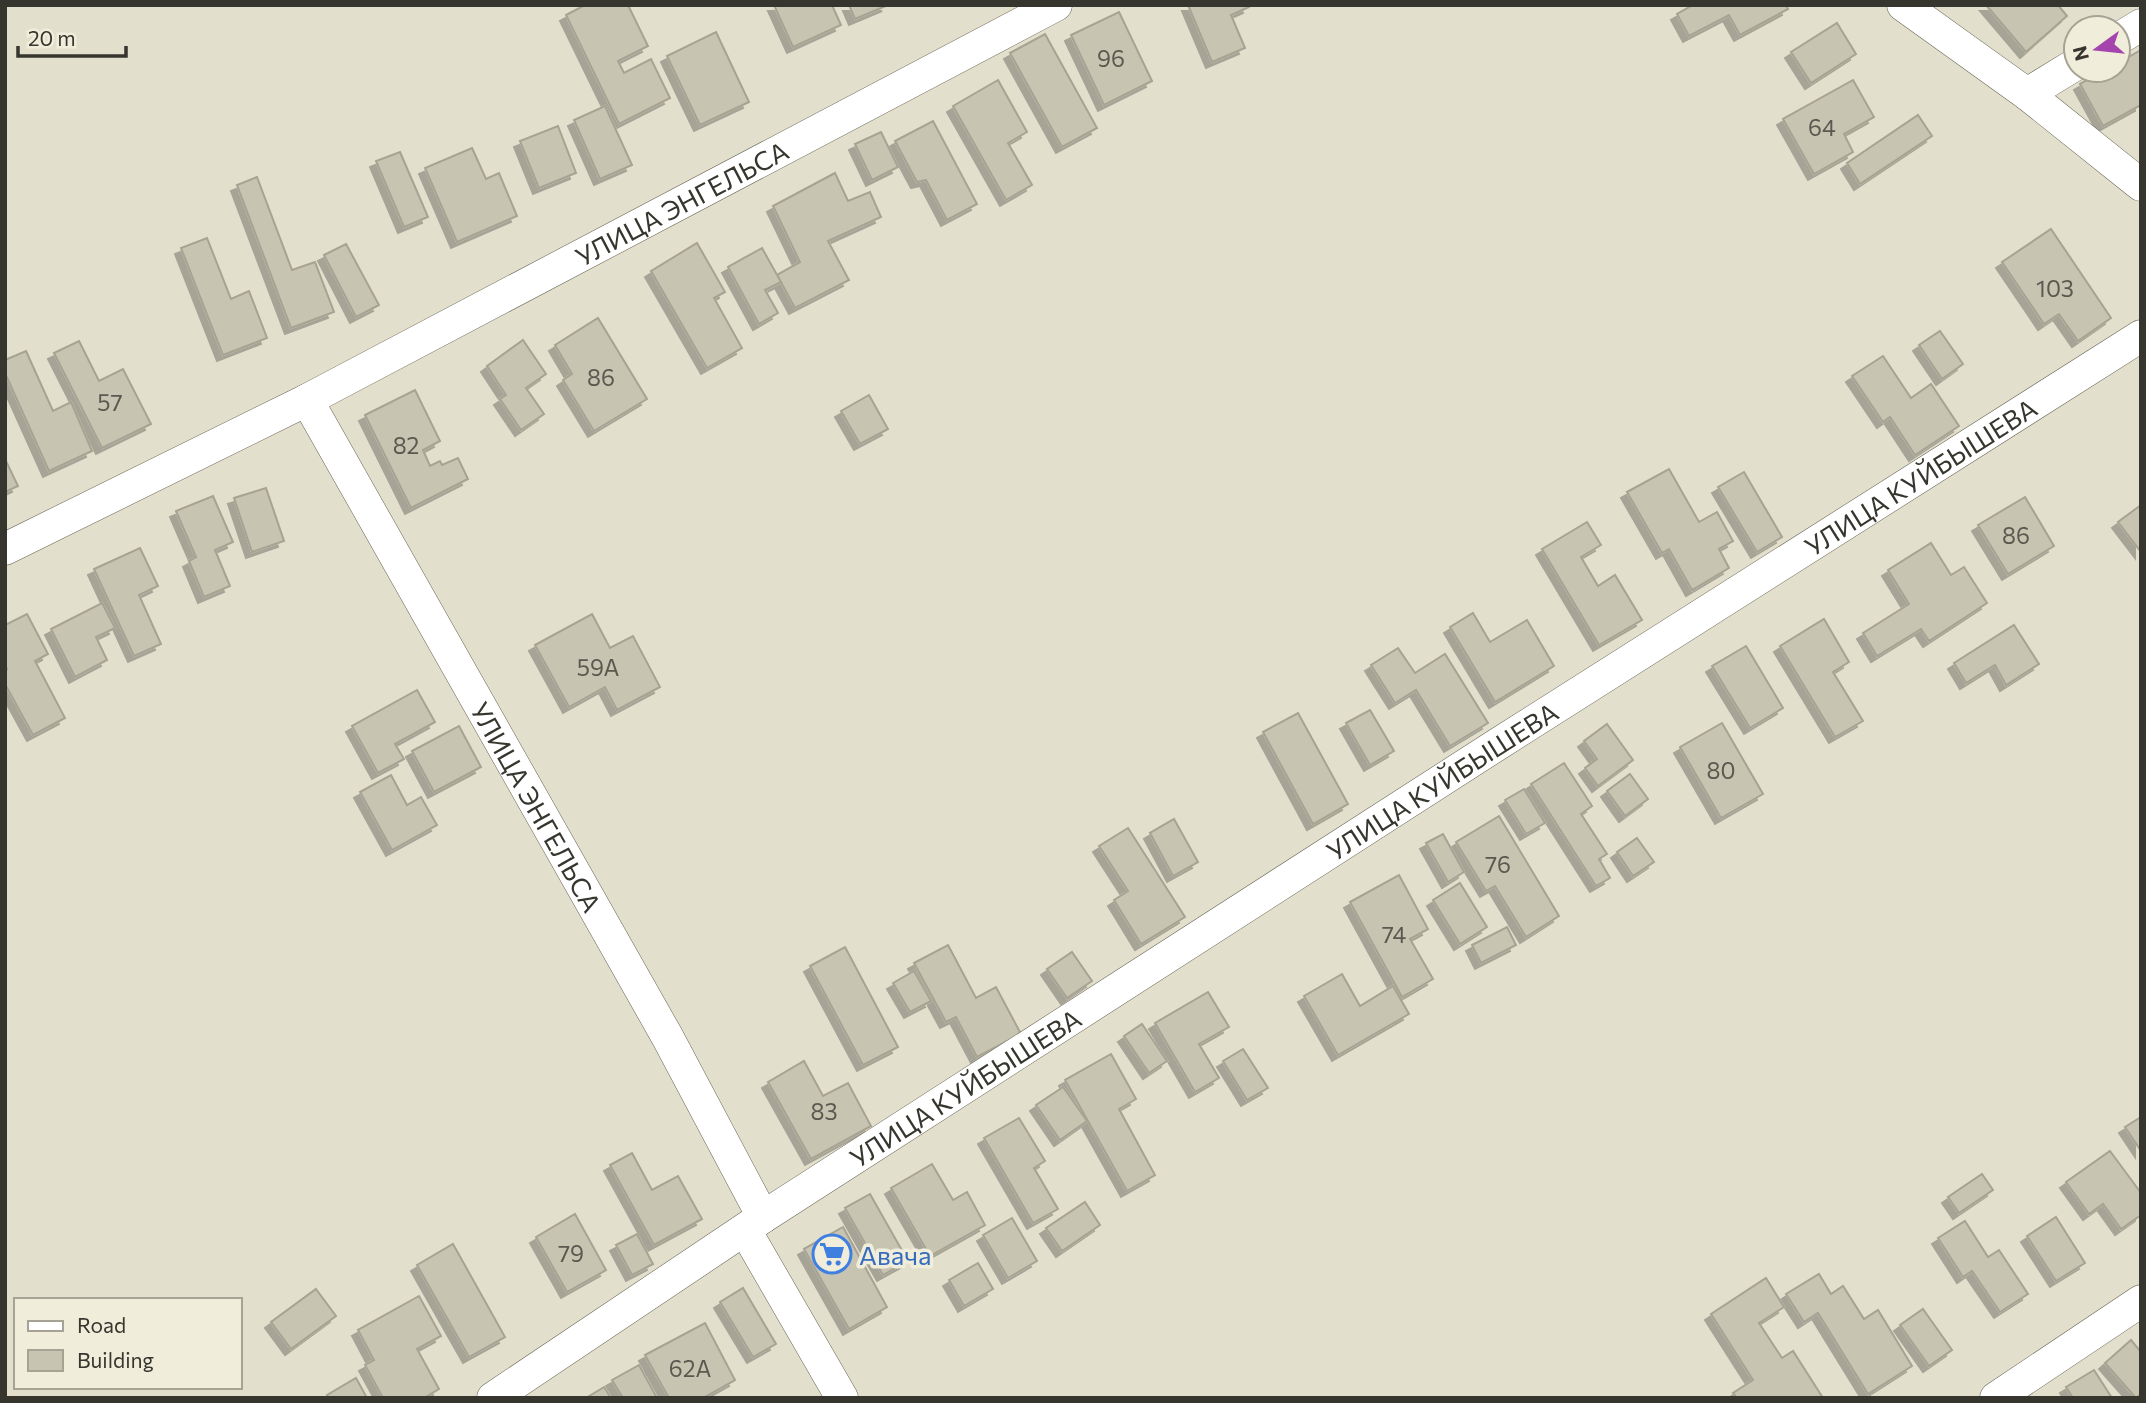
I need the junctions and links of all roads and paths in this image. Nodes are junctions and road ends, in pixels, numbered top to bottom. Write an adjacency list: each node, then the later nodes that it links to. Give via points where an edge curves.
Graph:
1 (1056, 5): 7 (street, УЛИЦА ЭНГЕЛЬСА)
2 (1903, 5): 4 (street)
3 (2062, 73): 4 (street)
4 (2027, 94): 5 (street)
5 (2141, 185)
6 (2141, 336): 9 (street, УЛИЦА КУЙБЫШЕВА)
7 (307, 400): 8 (street, УЛИЦА ЭНГЕЛЬСА); 9 (street, УЛИЦА ЭНГЕЛЬСА, via 668,1038)
8 (5, 549)
9 (754, 1224): 11 (street, УЛИЦА КУЙБЫШЕВА); 12 (street)
10 (2141, 1301): 13 (street)
11 (493, 1398)
12 (842, 1398)
13 (1996, 1398)

